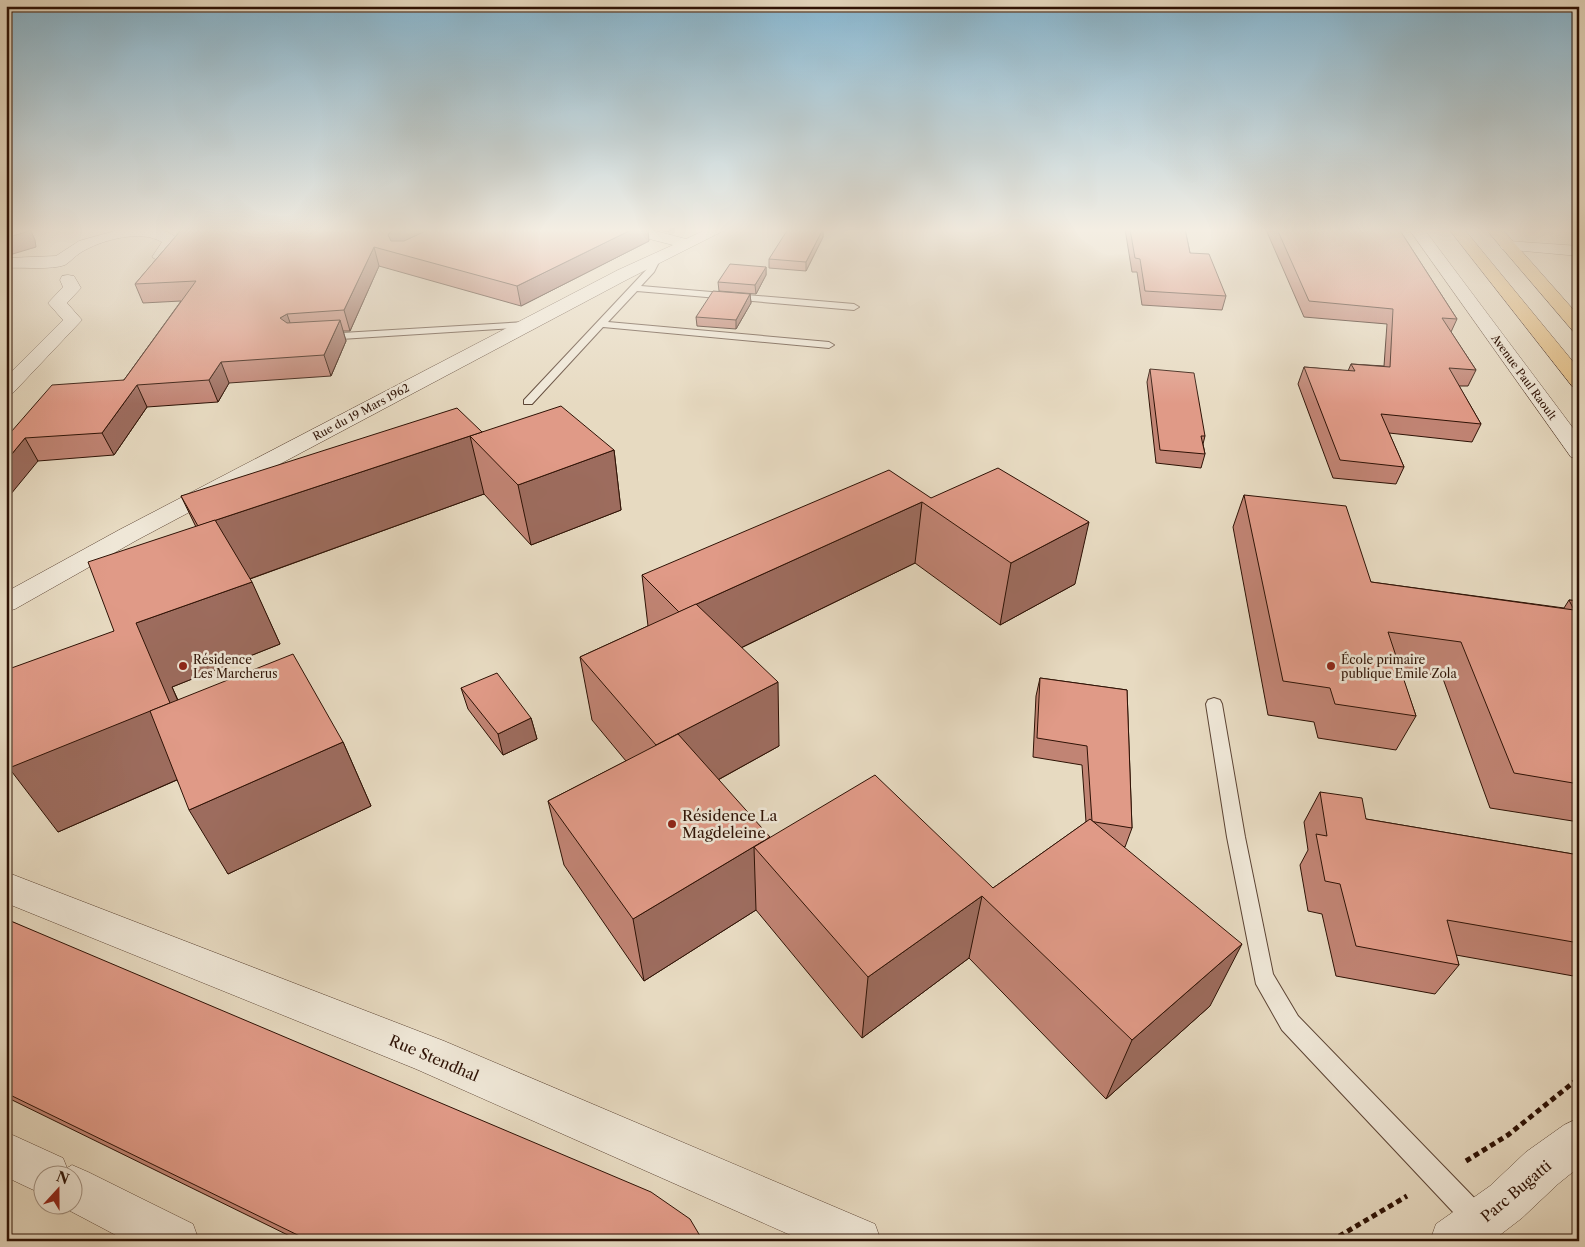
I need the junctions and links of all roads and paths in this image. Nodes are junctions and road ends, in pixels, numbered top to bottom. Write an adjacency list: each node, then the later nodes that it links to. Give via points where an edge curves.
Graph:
1 (72, 287): 14 (street, via 56,303 73,320)
2 (600, 287): 9 (street, Rue du 19 Mars 1962)
3 (1458, 287): 16 (street, Avenue Paul Raoult)
4 (1503, 287): 13 (main road)
5 (1544, 287): 10 (main road)
6 (634, 288): 7 (lane); 8 (lane)
7 (854, 307)
8 (600, 324): 12 (lane); 15 (lane)
9 (526, 325): 11 (lane); 17 (street, Rue du 19 Mars 1962)
10 (1579, 327)
11 (313, 338)
12 (829, 346)
13 (1579, 382)
14 (6, 389)
15 (528, 402)
16 (1579, 452)
17 (6, 603)
18 (1214, 704): 24 (lane, via 1263,977 1290,1023)
19 (6, 887): 26 (street, Rue Stendhal, via 430,1055)
20 (1579, 1140): 24 (street, Parc Bugatti, via 1542,1168 1506,1202)
21 (6, 1154): 22 (street)
22 (32, 1167)
23 (82, 1193): 25 (street)
24 (1466, 1231)
25 (176, 1241)
26 (858, 1241)

